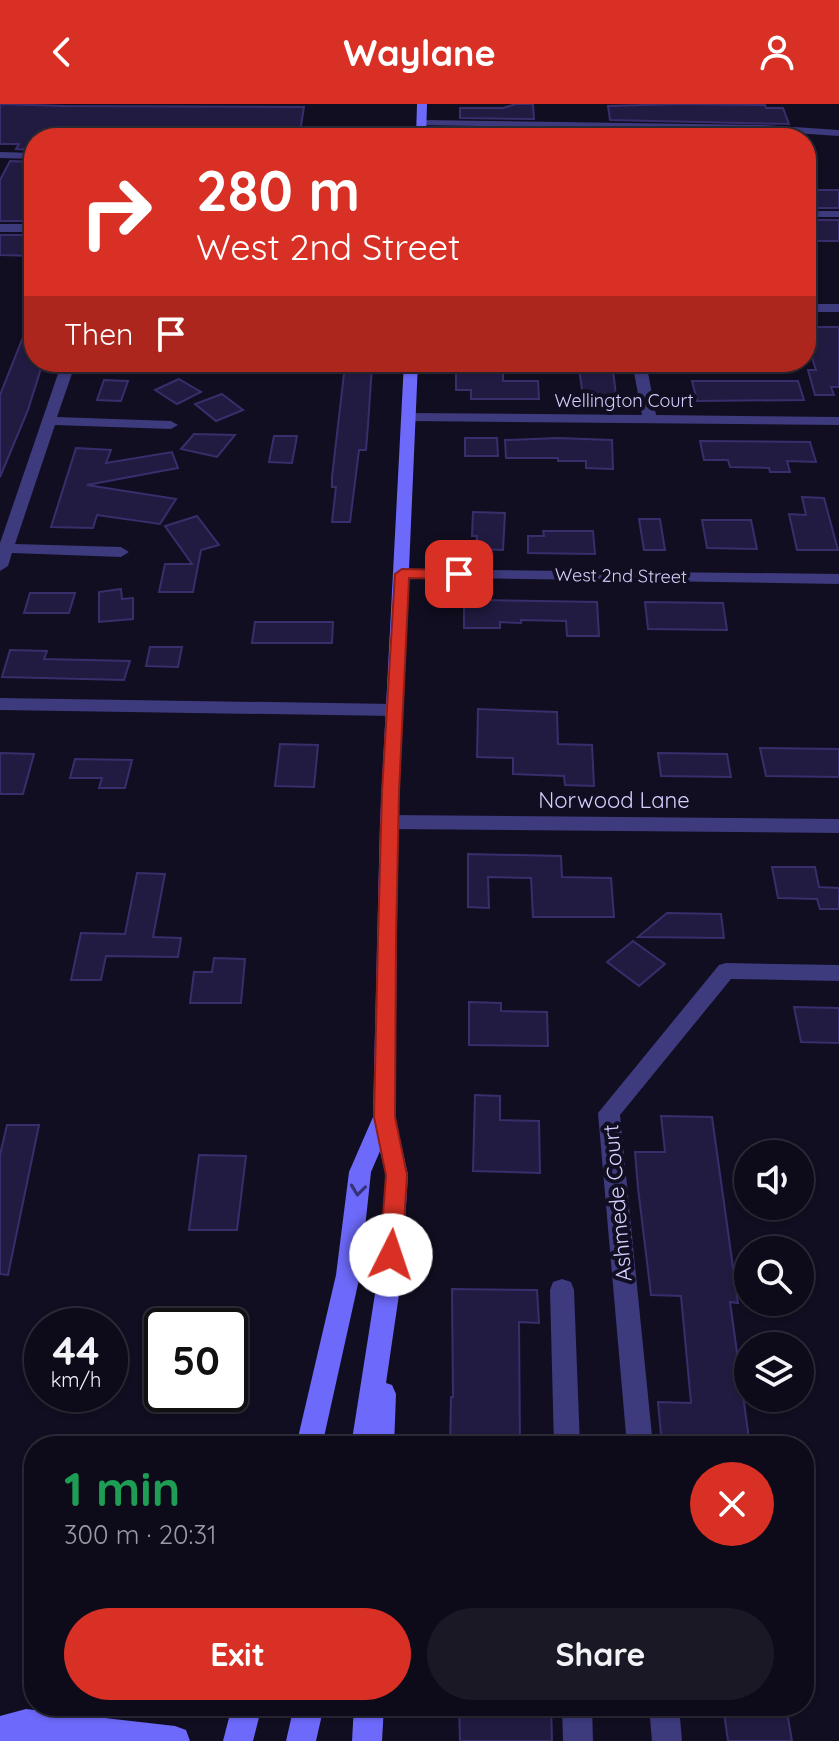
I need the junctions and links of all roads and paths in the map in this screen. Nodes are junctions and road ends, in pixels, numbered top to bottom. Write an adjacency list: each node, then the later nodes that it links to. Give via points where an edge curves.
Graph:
1 (422, 104): 2 (main road)
2 (422, 123): 3 (main road); 4 (street)
3 (422, 128)
4 (764, 128)
5 (816, 131): 6 (street)
6 (839, 133)
7 (0, 155): 8 (street)
8 (24, 156)
9 (816, 214): 10 (street)
10 (839, 214)
11 (0, 228): 12 (street)
12 (24, 228)
13 (816, 308): 14 (street)
14 (839, 308)
15 (65, 372): 21 (street)
16 (410, 372): 18 (main road)
17 (641, 372): 19 (street)
18 (408, 417): 19 (street, Wellington Court); 27 (main road)
19 (650, 419): 20 (street, Wellington Court)
20 (836, 420): 23 (street)
21 (48, 421): 22 (street); 24 (street)
22 (171, 425)
23 (839, 439)
24 (6, 548): 25 (street); 26 (street)
25 (121, 552)
26 (0, 566)
27 (402, 574): 28 (street, West 2nd Street); 30 (main road)
28 (839, 579)
29 (0, 704): 30 (street)
30 (394, 710): 31 (main road)
31 (389, 822): 32 (street, Norwood Lane); 34 (main road)
32 (839, 826)
33 (839, 973): 41 (street, Ashmede Court, via 726,971 609,1113)
34 (384, 1117): 35 (main road, via 397,1175); 37 (main road, one-way to 37, via 360,1172 348,1275)
35 (389, 1281): 38 (main road); 39 (main road)
36 (562, 1290): 40 (street)
37 (311, 1436)
38 (366, 1436)
39 (381, 1436)
40 (567, 1436)
41 (639, 1436)
42 (244, 1716): 50 (main road)
43 (307, 1716): 51 (main road)
44 (368, 1716): 52 (main road)
45 (577, 1716): 53 (street)
46 (665, 1716): 54 (street)
47 (0, 1731): 48 (main road, via 26,1724)
48 (111, 1737): 49 (main road)
49 (175, 1741)
50 (238, 1741)
51 (301, 1741)
52 (367, 1741)
53 (578, 1741)
54 (667, 1741)

